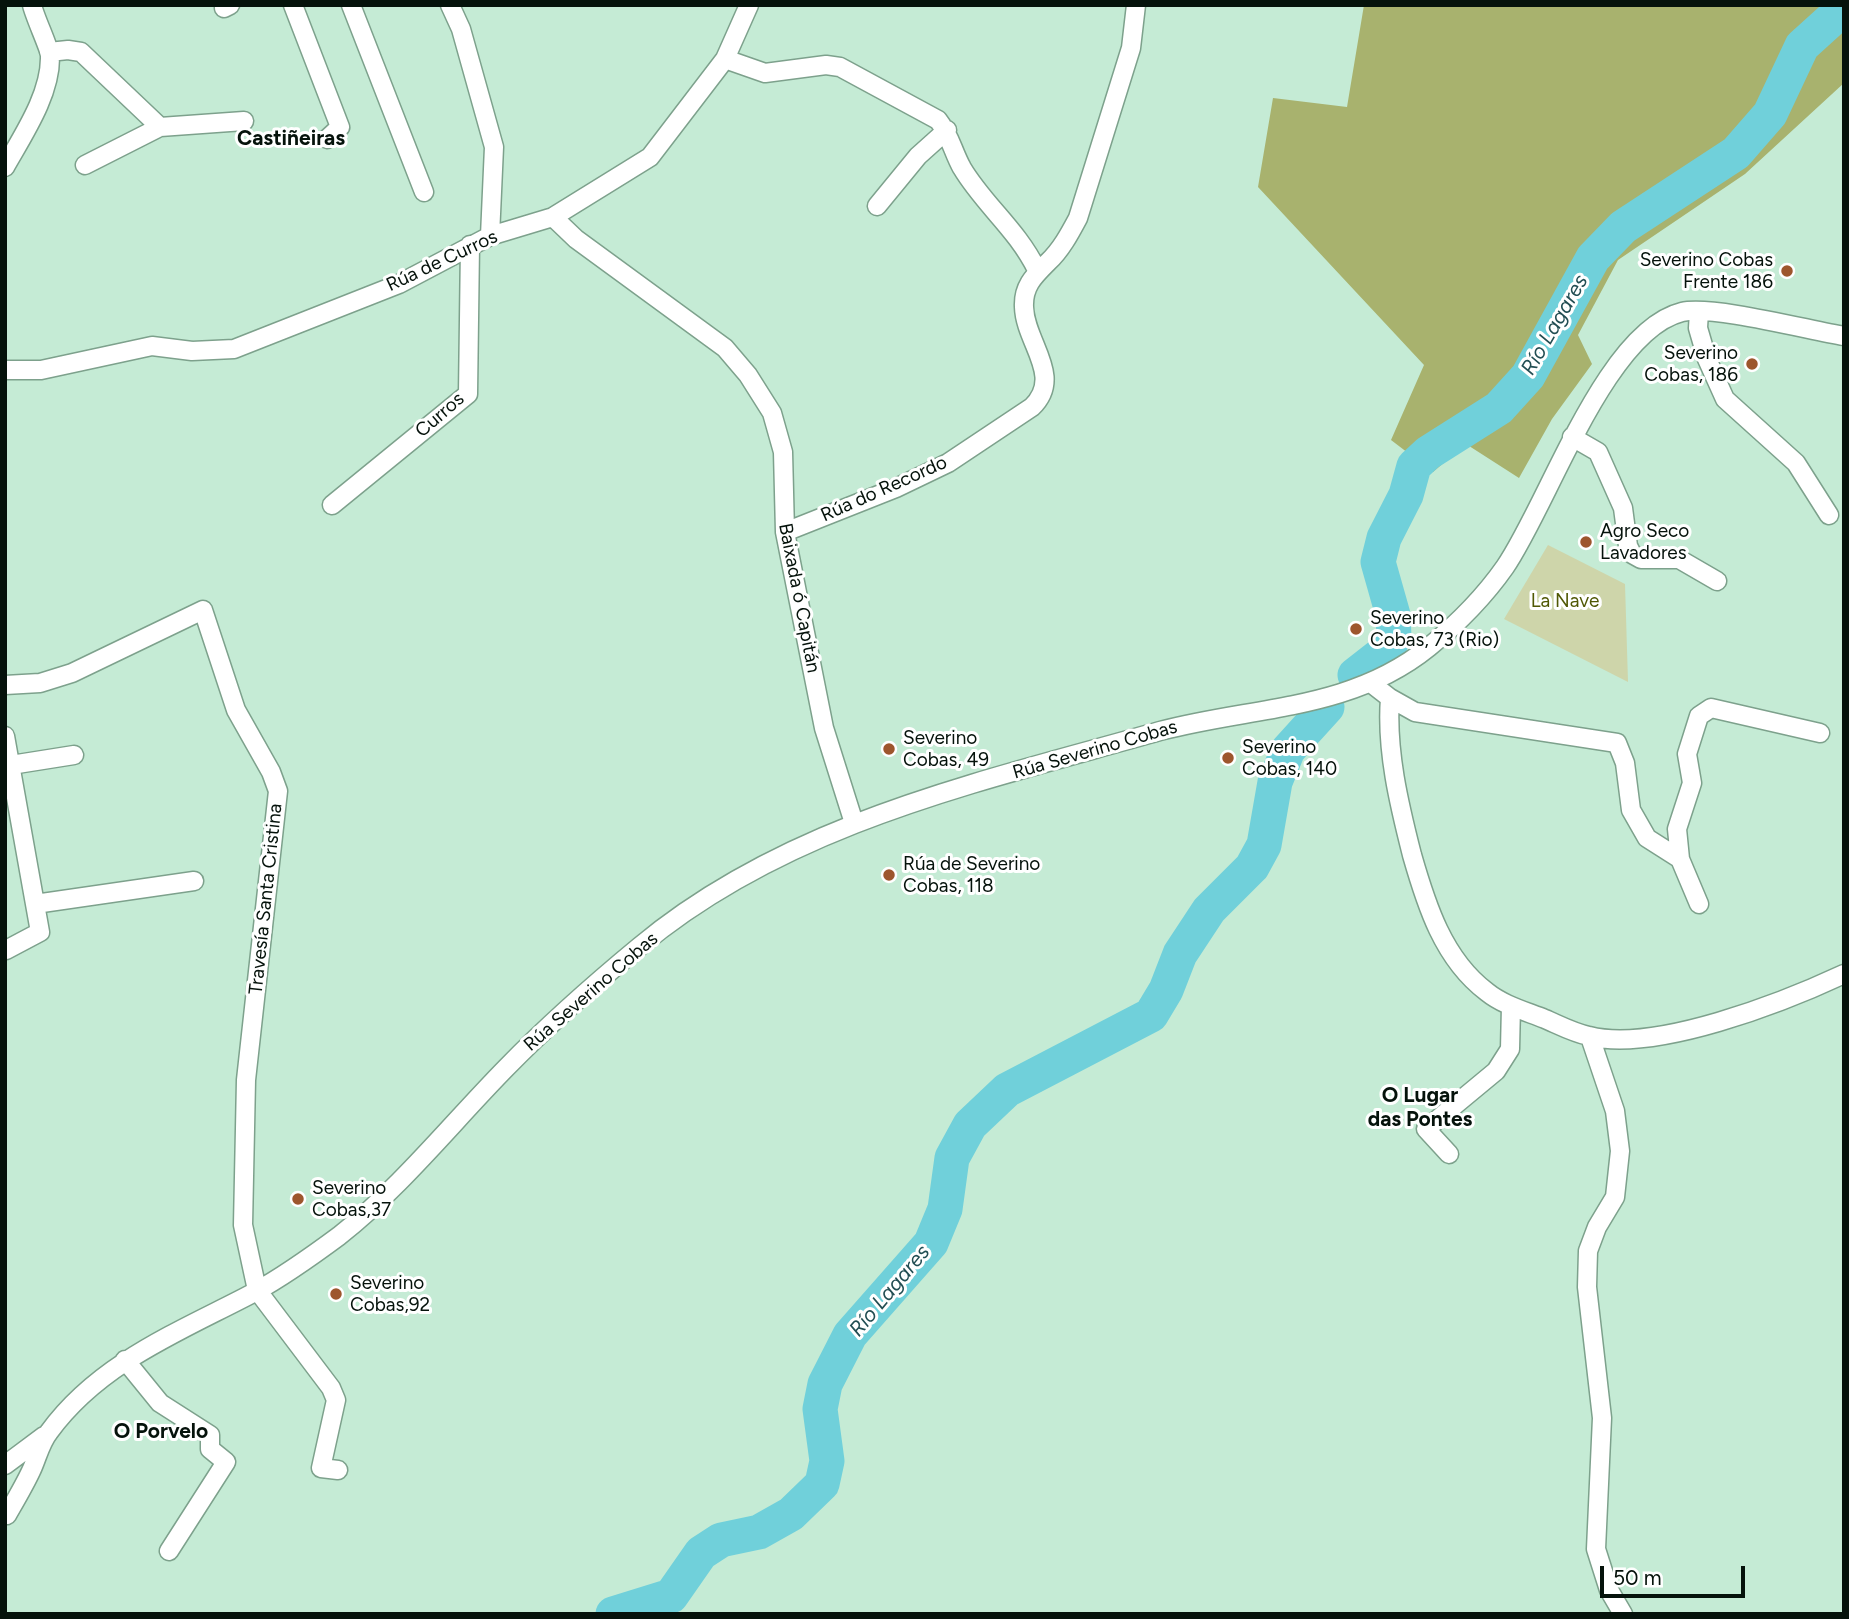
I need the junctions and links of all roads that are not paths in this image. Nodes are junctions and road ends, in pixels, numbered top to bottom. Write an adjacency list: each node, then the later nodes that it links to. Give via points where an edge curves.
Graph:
1 (32, 5): 7 (street)
2 (293, 5): 12 (street, via 340,127)
3 (351, 5): 15 (street)
4 (450, 5): 18 (street, via 492,137)
5 (749, 5): 8 (street, Rúa de Curros)
6 (1136, 5): 20 (street, Rúa do Recordo, via 1131,48 1078,218)
7 (49, 52): 10 (street, via 81,52); 14 (street, via 44,87 28,128)
8 (726, 59): 11 (street, via 765,73 840,67 938,120); 17 (street, Rúa de Curros, via 650,157)
9 (244, 121): 10 (street)
10 (160, 127): 13 (street)
11 (947, 130): 16 (street); 20 (street, via 962,169 1019,238)
12 (327, 139)
13 (85, 165)
14 (5, 167)
15 (424, 192)
16 (877, 206)
17 (554, 217): 18 (street, Rúa de Curros); 27 (street, Baixada ó Capitán, via 576,239 712,337 748,375 772,413 781,438)
18 (489, 236): 19 (street, Rúa de Curros)
19 (470, 245): 23 (street, Rúa de Curros, via 399,284 234,349 192,351 152,346 41,370); 25 (street, Curros, via 468,394)
20 (1037, 270): 27 (street, Rúa do Recordo, via 1027,287 1024,310 1045,371 1042,397 948,463)
21 (1699, 311): 22 (street, Rúa Severino Cobas); 24 (street, Rúa Severino Cobas, via 1685,311 1653,327 1613,373); 26 (street, via 1698,328 1707,359 1725,399 1796,463)
22 (1844, 337)
23 (5, 370)
24 (1572, 438): 28 (street, via 1598,452 1623,508 1632,554 1641,559 1679,559); 29 (street, Rúa Severino Cobas, via 1525,535 1483,595 1427,649)
25 (331, 505)
26 (1829, 515)
27 (785, 532): 36 (street, Baixada ó Capitán, via 827,742)
28 (1717, 581)
29 (1372, 684): 31 (street); 36 (street, Rúa Severino Cobas, via 1335,698 1160,731)
30 (5, 685): 46 (street, Travesía Santa Cristina, via 40,683 72,673 204,610 236,710 278,791 246,1080 243,1225)
31 (1390, 698): 37 (street, via 1415,712 1617,743 1625,764 1631,810 1647,838); 43 (street, via 1388,725 1397,787 1426,906 1469,975 1487,993)
32 (1820, 733): 37 (street, via 1712,708 1699,716 1687,754 1692,783 1677,829)
33 (5, 736): 35 (street)
34 (74, 755): 35 (street)
35 (10, 765): 39 (street)
36 (854, 823): 46 (street, Rúa Severino Cobas, via 781,856 695,906 642,944 534,1040 380,1200 307,1260)
37 (1680, 859): 40 (street)
38 (194, 881): 39 (street)
39 (36, 904): 41 (street, via 40,932)
40 (1699, 904)
41 (6, 950)
42 (1844, 974): 44 (street, via 1786,1001 1693,1029 1626,1039)
43 (1511, 1006): 44 (street); 45 (street, via 1510,1049 1496,1071 1426,1129)
44 (1590, 1037): 53 (street, via 1615,1111 1620,1151 1615,1197 1588,1251 1587,1287 1602,1418 1596,1549 1609,1590)
45 (1449, 1154)
46 (257, 1290): 47 (street, Rúa Severino Cobas); 50 (street, via 331,1388 336,1400 321,1468)
47 (125, 1360): 48 (street, Rúa Severino Cobas); 52 (street, via 160,1403 210,1436 210,1448 226,1462)
48 (47, 1434): 49 (street); 51 (street, Rúa Severino Cobas)
49 (5, 1465)
50 (338, 1470)
51 (6, 1515)
52 (169, 1551)
53 (1623, 1614)

